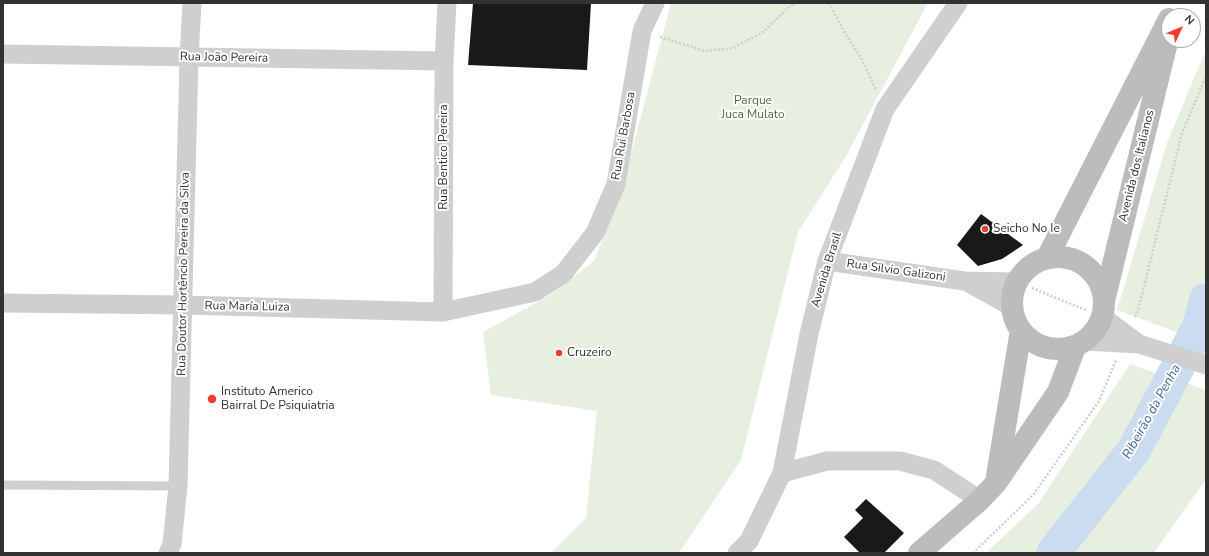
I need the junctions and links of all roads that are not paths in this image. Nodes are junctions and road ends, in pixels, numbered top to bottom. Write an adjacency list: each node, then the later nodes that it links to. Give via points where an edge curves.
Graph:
1 (192, 3): 8 (street, Rua Doutor Hortêncio Pereira da Silva)
2 (447, 3): 9 (street, Rua Bentico Pereira)
3 (655, 3): 18 (street, Rua Rui Barbosa, via 642,32 616,184 595,233 563,274 535,292)
4 (958, 3): 11 (street, Avenida Brasil, via 885,109)
5 (1161, 35): 10 (main road)
6 (1166, 48): 17 (main road, Avenida dos Italianos)
7 (3, 54): 8 (street, Rua João Pereira)
8 (189, 58): 9 (street, Rua João Pereira); 15 (street, Rua Doutor Hortêncio Pereira da Silva)
9 (444, 61): 18 (street, Rua Bentico Pereira)
10 (1047, 258): 13 (main road, via 1024,271); 17 (main road, via 1063,256 1078,260 1091,270 1100,282)
11 (828, 261): 12 (street, Rua Silvio Galizoni); 23 (street, Avenida Brasil, via 809,334)
12 (964, 281): 13 (street, Rua Silvio Galizoni); 16 (street, Rua Silvio Galizoni)
13 (1016, 282): 16 (main road, via 1012,294)
14 (3, 303): 15 (street, Rua María Luiza)
15 (183, 305): 18 (street, Rua María Luiza); 26 (street, Rua Doutor Hortêncio Pereira da Silva)
16 (1012, 307): 19 (main road)
17 (1104, 307): 20 (main road); 21 (street)
18 (444, 312)
19 (1021, 330): 20 (main road, via 1032,341 1045,348 1060,350); 24 (main road)
20 (1080, 344): 21 (street); 24 (main road, via 1058,392)
21 (1148, 347): 22 (street)
22 (1206, 366)
23 (782, 473): 27 (street, via 827,462 900,460 934,470); 29 (street, Avenida Brasil, via 749,541)
24 (996, 483): 27 (main road)
25 (3, 485): 26 (lane)
26 (178, 486): 28 (street, Rua Doutor Hortêncio Pereira da Silva)
27 (980, 500): 30 (main road)
28 (170, 549)
29 (737, 553)
30 (919, 553)

